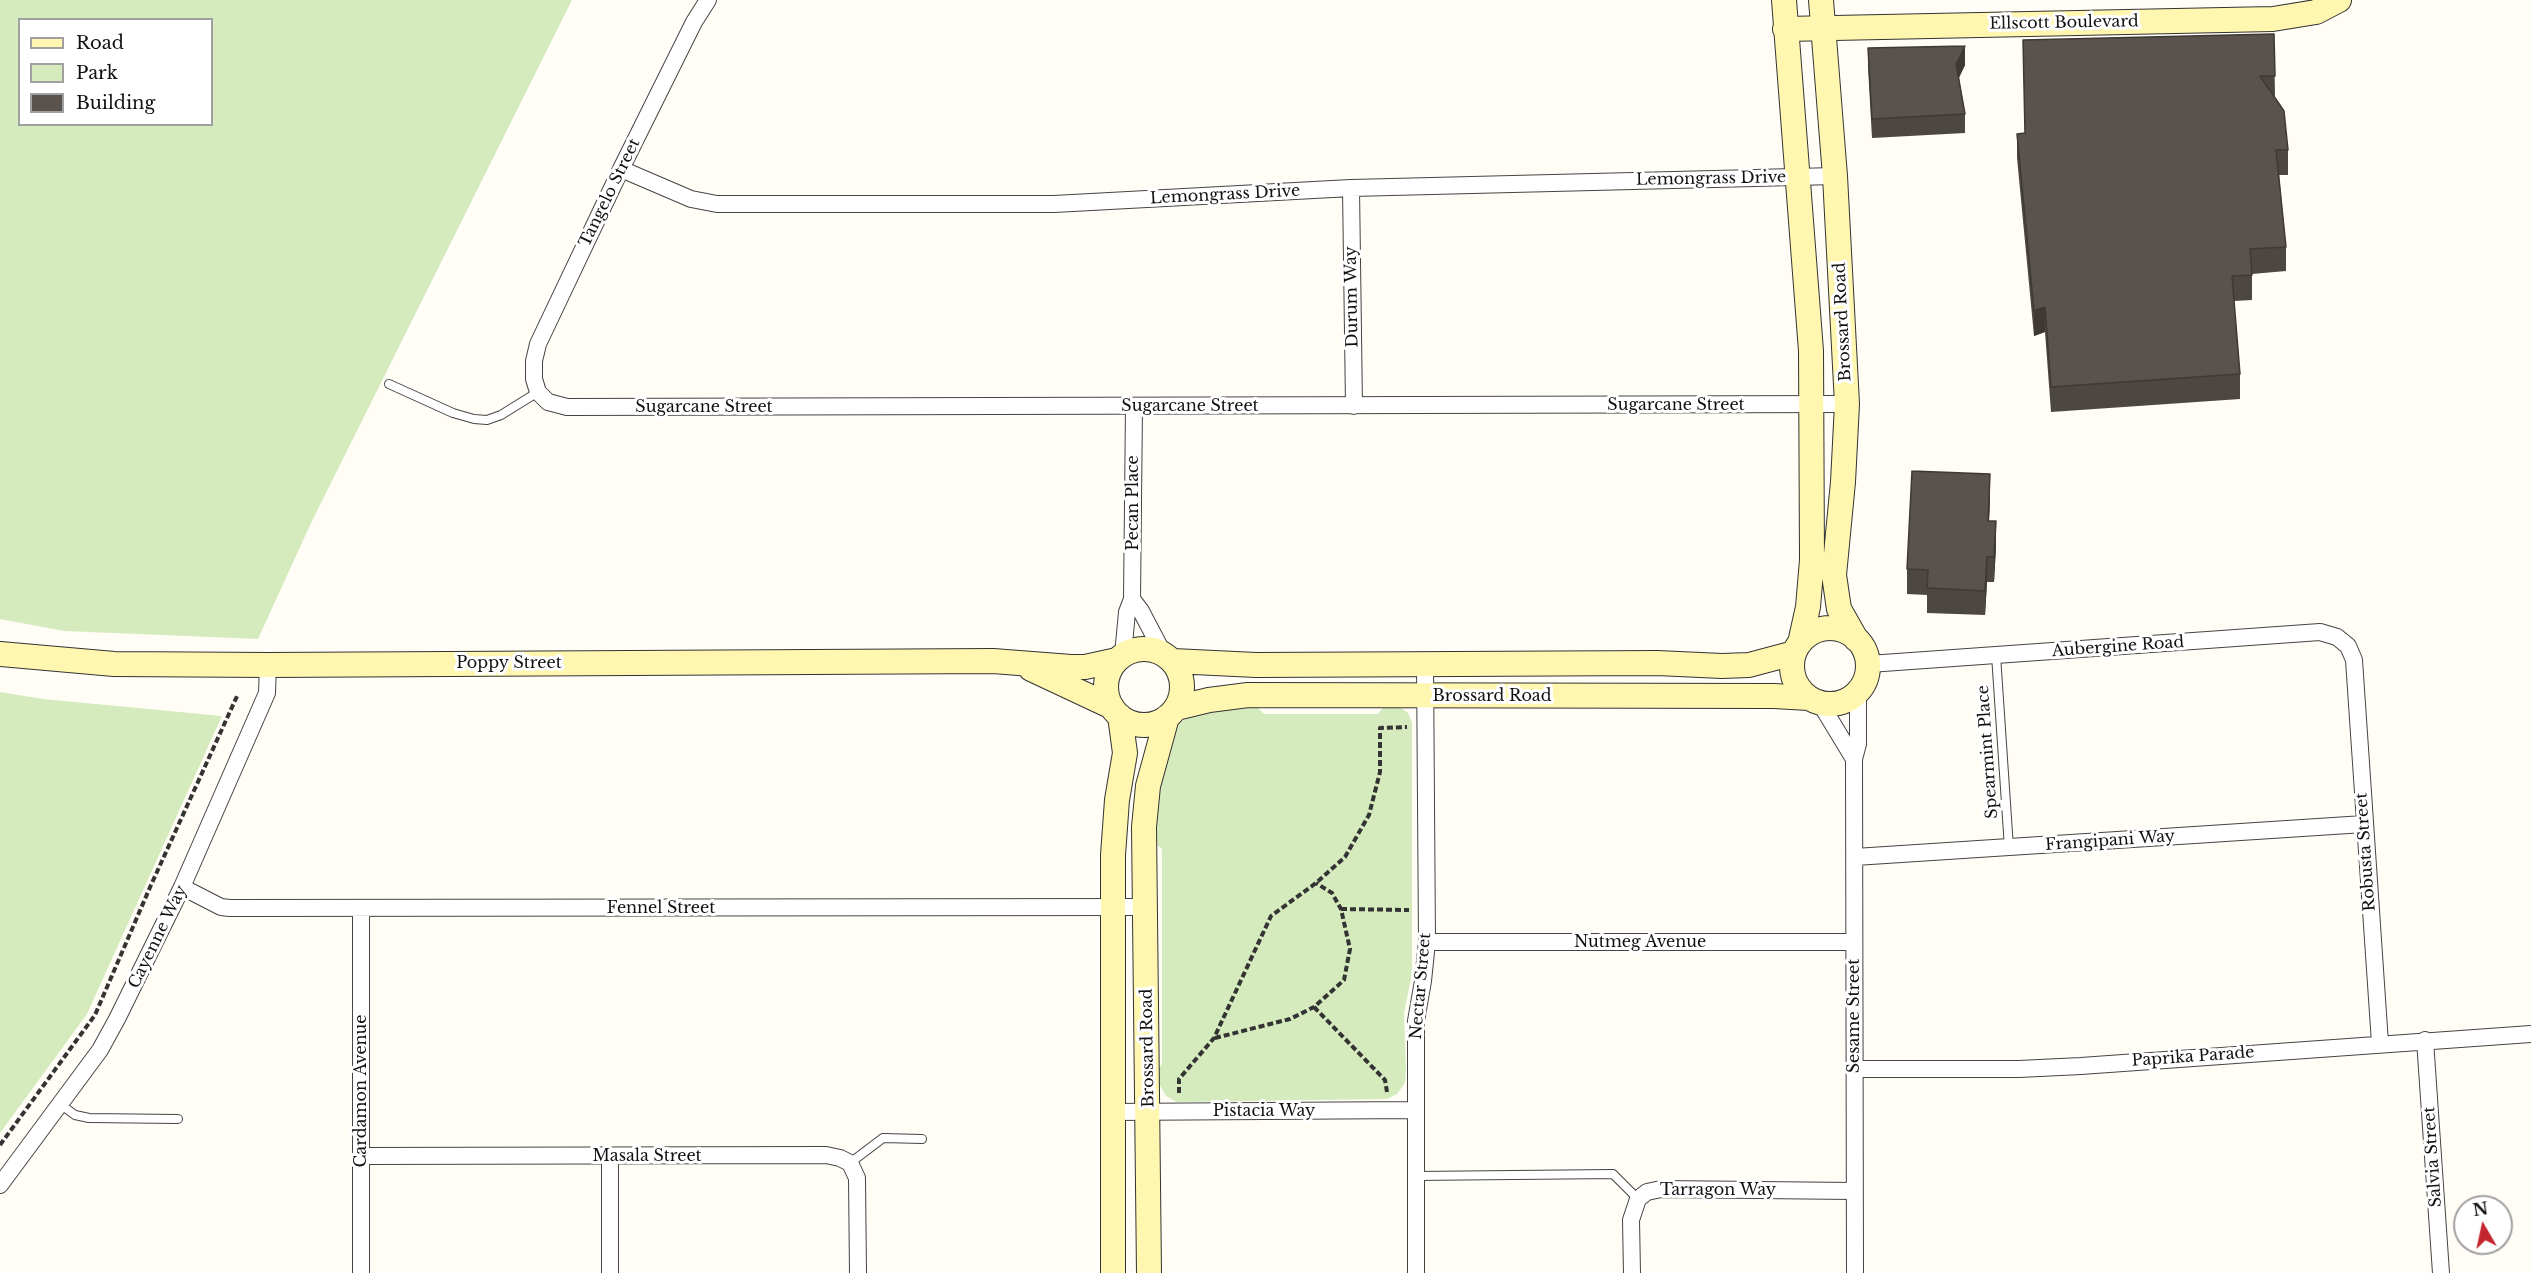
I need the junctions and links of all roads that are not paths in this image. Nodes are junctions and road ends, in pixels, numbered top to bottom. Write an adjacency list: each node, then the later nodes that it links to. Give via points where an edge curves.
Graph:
1 (708, 0): 7 (street, Tangelo Street)
2 (1785, 0): 6 (street, Brossard Road)
3 (1821, 0): 5 (street, Brossard Road)
4 (2339, 0): 5 (street, Ellscott Boulevard, via 2316,12 2273,19)
5 (1823, 27): 6 (street, Ellscott Boulevard); 8 (street, Brossard Road)
6 (1785, 29): 9 (street, Brossard Road)
7 (621, 169): 10 (street, Lemongrass Drive, via 691,199 717,204 1054,204); 12 (street, Tangelo Street, via 538,344 534,361)
8 (1835, 176): 9 (street, Lemongrass Drive); 13 (street, Brossard Road)
9 (1798, 177): 10 (street, Lemongrass Drive); 14 (street, Brossard Road)
10 (1351, 188): 15 (street, Durum Way)
11 (389, 384): 12 (lane, via 453,413 487,420)
12 (538, 392): 16 (street, Sugarcane Street, via 548,402 567,407)
13 (1847, 404): 14 (street, Sugarcane Street); 18 (street, Brossard Road, via 1834,575 1839,609)
14 (1812, 405): 15 (street, Sugarcane Street); 19 (street, Brossard Road, via 1812,560 1808,607)
15 (1354, 406): 16 (street, Sugarcane Street)
16 (1134, 407): 17 (street, Pecan Place)
17 (1132, 599): 22 (street, Pecan Place); 23 (street)
18 (1856, 639): 19 (street, via 1846,632 1827,629 1809,634); 27 (street)
19 (1797, 648): 26 (street, Brossard Road, via 1749,665); 31 (street, via 1792,666 1794,678)
20 (0, 654): 28 (street, Poppy Street, via 114,663)
21 (1996, 655): 24 (street, Aubergine Road, via 2320,632 2337,637 2348,646); 27 (street, Aubergine Road); 36 (lane, Spearmint Place)
22 (1120, 657): 23 (street, via 1143,648); 25 (street, Poppy Street, via 1078,667); 32 (street, via 1109,670 1106,683 1107,695)
23 (1168, 657): 26 (street, Brossard Road, via 1256,665); 33 (street, via 1180,672 1182,684 1181,696)
24 (2354, 660): 35 (street, Robusta Street)
25 (1018, 663): 28 (street, Poppy Street); 32 (street, Poppy Street)
26 (1425, 663): 30 (street, Nectar Street)
27 (1869, 664): 29 (street)
28 (268, 665): 38 (street, Cayenne Way, via 267,693)
29 (1858, 693): 31 (street, via 1833,705); 34 (street, Sesame Street, via 1858,744)
30 (1424, 695): 31 (street, Brossard Road, via 1774,696); 33 (street, Brossard Road, via 1248,695); 42 (street, Nectar Street)
31 (1814, 701): 34 (street)
32 (1116, 711): 33 (street, via 1131,722 1144,725 1156,723); 39 (street, Brossard Road, via 1125,753 1114,825)
33 (1172, 712): 40 (street, Brossard Road, via 1148,786 1144,827)
34 (1854, 759): 37 (street, Sesame Street)
35 (2364, 824): 36 (street, Frangipani Way); 46 (street, Robusta Street)
36 (2009, 848): 37 (street, Frangipani Way)
37 (1855, 857): 43 (street, Sesame Street)
38 (182, 888): 41 (street, Fennel Street, via 221,907); 48 (street, Cayenne Way, via 100,1050)
39 (1113, 906): 40 (street, Fennel Street); 41 (street, Fennel Street); 50 (street, Brossard Road)
40 (1146, 907): 51 (street, Brossard Road)
41 (361, 909): 54 (street, Cardamon Avenue)
42 (1426, 942): 43 (street, Nutmeg Avenue); 49 (street, Nectar Street, via 1416,1021)
43 (1854, 942): 47 (street, Sesame Street)
44 (2531, 1034): 45 (street, Paprika Parade)
45 (2425, 1040): 46 (street, Paprika Parade); 69 (street, Salvia Street)
46 (2380, 1043): 47 (street, Paprika Parade, via 2060,1067)
47 (1855, 1069): 59 (street, Sesame Street)
48 (60, 1104): 52 (lane, via 75,1115 89,1118); 58 (street, Cayenne Way)
49 (1415, 1110): 51 (street, Pistacia Way); 57 (street, Nectar Street)
50 (1113, 1112): 51 (street, Pistacia Way); 64 (street, Brossard Road)
51 (1149, 1112): 65 (street, Brossard Road)
52 (178, 1119)
53 (922, 1139): 56 (lane, via 883,1138)
54 (362, 1156): 55 (street, Masala Street); 61 (street, Cardamon Avenue)
55 (610, 1156): 56 (street, Masala Street, via 826,1155); 62 (street)
56 (850, 1163): 63 (street, via 857,1178)
57 (1415, 1176): 60 (lane, Tarragon Way, via 1613,1174); 66 (street, Nectar Street)
58 (0, 1185)
59 (1854, 1191): 60 (street, Tarragon Way, via 1661,1189); 68 (street, Sesame Street)
60 (1638, 1199): 67 (street, via 1632,1220)
61 (361, 1273)
62 (610, 1273)
63 (858, 1273)
64 (1113, 1273)
65 (1149, 1273)
66 (1416, 1273)
67 (1632, 1273)
68 (1855, 1273)
69 (2441, 1273)

